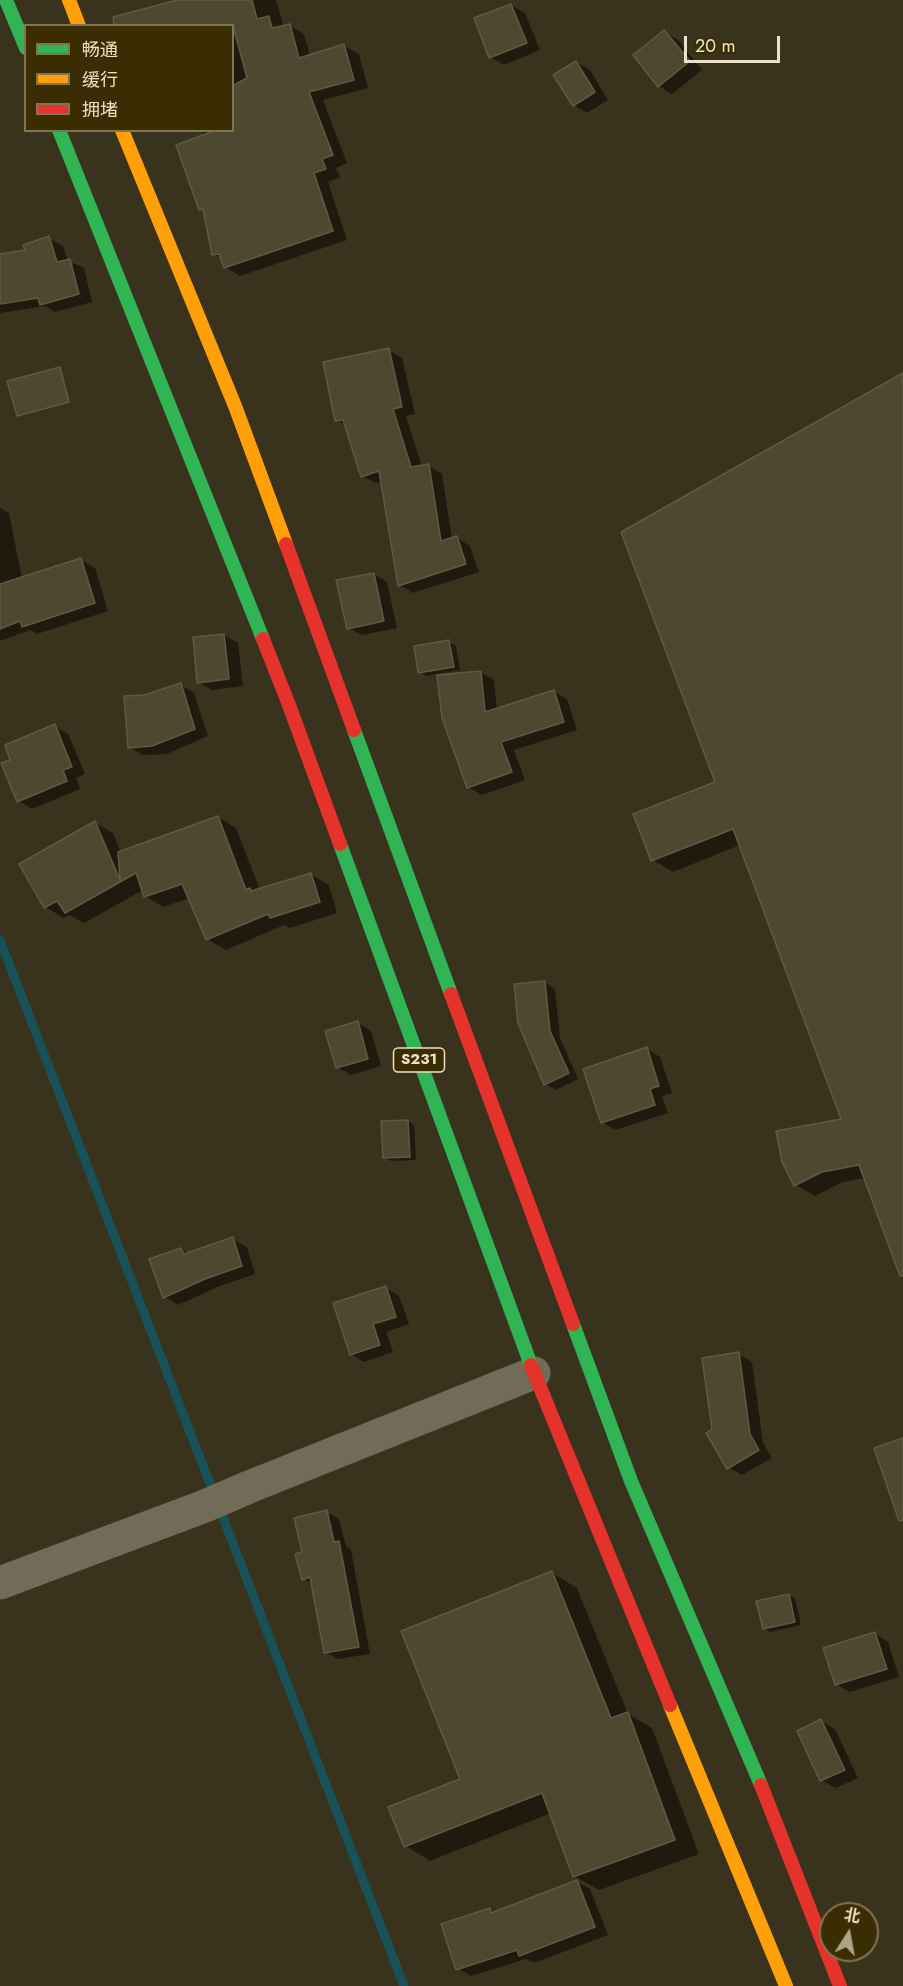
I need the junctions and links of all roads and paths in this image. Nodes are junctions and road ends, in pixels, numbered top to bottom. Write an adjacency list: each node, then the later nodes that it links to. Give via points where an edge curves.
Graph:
1 (6, 0): 4 (main road)
2 (69, 0): 3 (main road)
3 (78, 24)
4 (24, 43)
5 (60, 132): 7 (main road, S231, via 289,705)
6 (123, 132): 10 (main road, via 235,406 631,1481 770,1805)
7 (534, 1373): 8 (street, via 205,1506); 9 (main road, S231)
8 (0, 1583)
9 (786, 1986)
10 (840, 1986)

